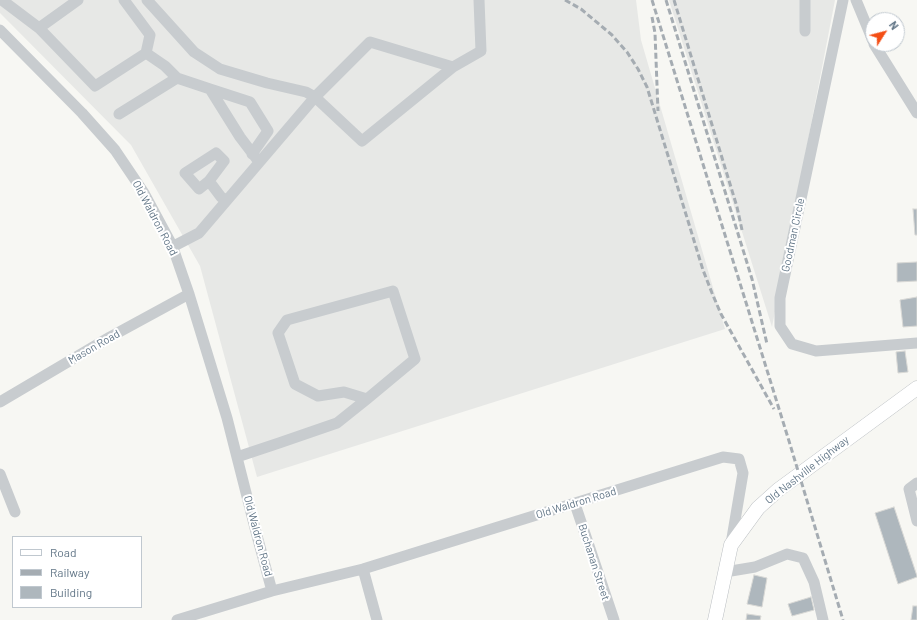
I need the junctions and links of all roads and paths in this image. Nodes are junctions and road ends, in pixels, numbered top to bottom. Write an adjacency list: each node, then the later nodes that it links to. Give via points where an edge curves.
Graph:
1 (78, 0): 10 (street)
2 (124, 0): 14 (street, via 150,35)
3 (147, 0): 18 (street, via 194,52 220,69 306,92)
4 (479, 0): 15 (street, via 482,51)
5 (805, 0): 12 (street)
6 (843, 0): 26 (street, Goodman Circle, via 780,298 780,326 792,344 816,351)
7 (856, 0): 9 (street)
8 (5, 1): 10 (street)
9 (865, 22)
10 (39, 28): 14 (street, via 95,86)
11 (1, 31): 24 (street, Old Waldron Road, via 115,150 144,193)
12 (805, 32)
13 (880, 52): 19 (street)
14 (146, 53): 16 (street)
15 (453, 67): 18 (street, via 370,42); 18 (street, via 362,141)
16 (177, 78): 17 (street); 20 (street)
17 (210, 89): 21 (street); 21 (street, via 250,102 268,131)
18 (315, 97): 21 (street)
19 (917, 113)
20 (119, 114)
21 (256, 158): 23 (street)
22 (209, 181): 23 (street)
23 (226, 200): 24 (street, via 199,233)
24 (172, 247): 25 (street, Old Waldron Road)
25 (190, 294): 29 (street, Mason Road, via 110,337); 30 (street, Old Waldron Road)
26 (917, 343)
27 (917, 388): 36 (main road, Old Nashville Highway, via 778,490 758,508)
28 (367, 399): 28 (street, via 415,359 393,291 287,320 278,333 295,384 318,396 344,392); 30 (street, via 337,423)
29 (0, 402)
30 (237, 457): 39 (street, Old Waldron Road)
31 (0, 474): 34 (street)
32 (917, 483): 35 (street, via 909,489)
33 (575, 504): 36 (street, Old Waldron Road, via 723,458 738,459 743,473); 37 (street, Old Waldron Road); 42 (street, Buchanan Street)
34 (15, 512)
35 (917, 521)
36 (731, 545): 38 (main road, Old Nashville Highway)
37 (363, 569): 39 (street, Old Waldron Road); 41 (street)
38 (725, 572): 43 (main road, Old Nashville Highway); 44 (street, via 755,567 787,554 803,558 814,582)
39 (272, 590): 40 (street)
40 (177, 620)
41 (377, 620)
42 (614, 620)
43 (715, 620)
44 (823, 620)

